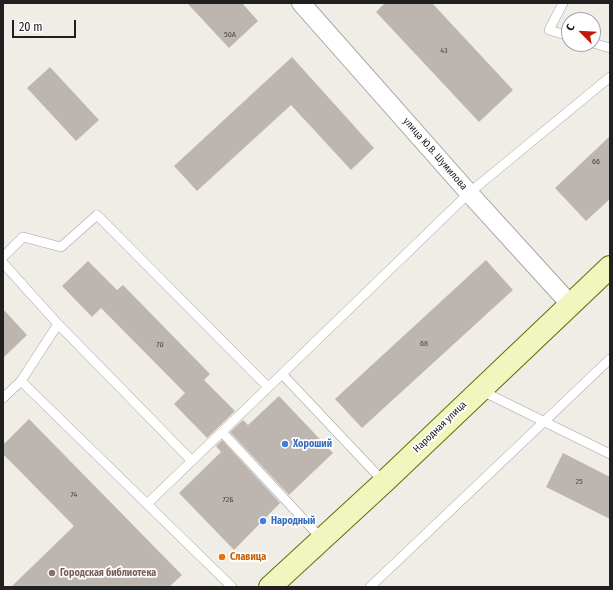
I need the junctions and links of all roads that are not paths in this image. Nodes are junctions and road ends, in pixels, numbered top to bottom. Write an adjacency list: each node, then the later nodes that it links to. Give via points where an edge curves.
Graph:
1 (301, 3): 5 (street, улица Ю.В. Шумилова)
2 (563, 3): 3 (lane, via 549,30)
3 (561, 34)
4 (610, 77): 5 (lane)
5 (468, 193): 9 (street, улица Ю.В. Шумилова); 12 (lane)
6 (3, 256): 14 (lane, via 23,238 61,247 97,215)
7 (3, 263): 10 (lane)
8 (609, 270): 9 (street, Народная улица)
9 (570, 304): 15 (street, Народная улица)
10 (58, 324): 13 (lane); 20 (lane)
11 (610, 358): 17 (lane)
12 (282, 374): 14 (lane); 21 (lane)
13 (21, 381): 16 (lane); 22 (lane)
14 (268, 387): 18 (lane)
15 (480, 390): 17 (lane); 21 (street, Народная улица)
16 (3, 398)
17 (544, 422): 19 (lane); 26 (lane)
18 (222, 432): 20 (lane); 23 (lane)
19 (610, 454)
20 (192, 461): 22 (lane)
21 (384, 482): 23 (street, Народная улица)
22 (147, 504): 24 (lane)
23 (322, 539): 25 (street, Народная улица)
24 (232, 587)
25 (270, 587)
26 (370, 587)

